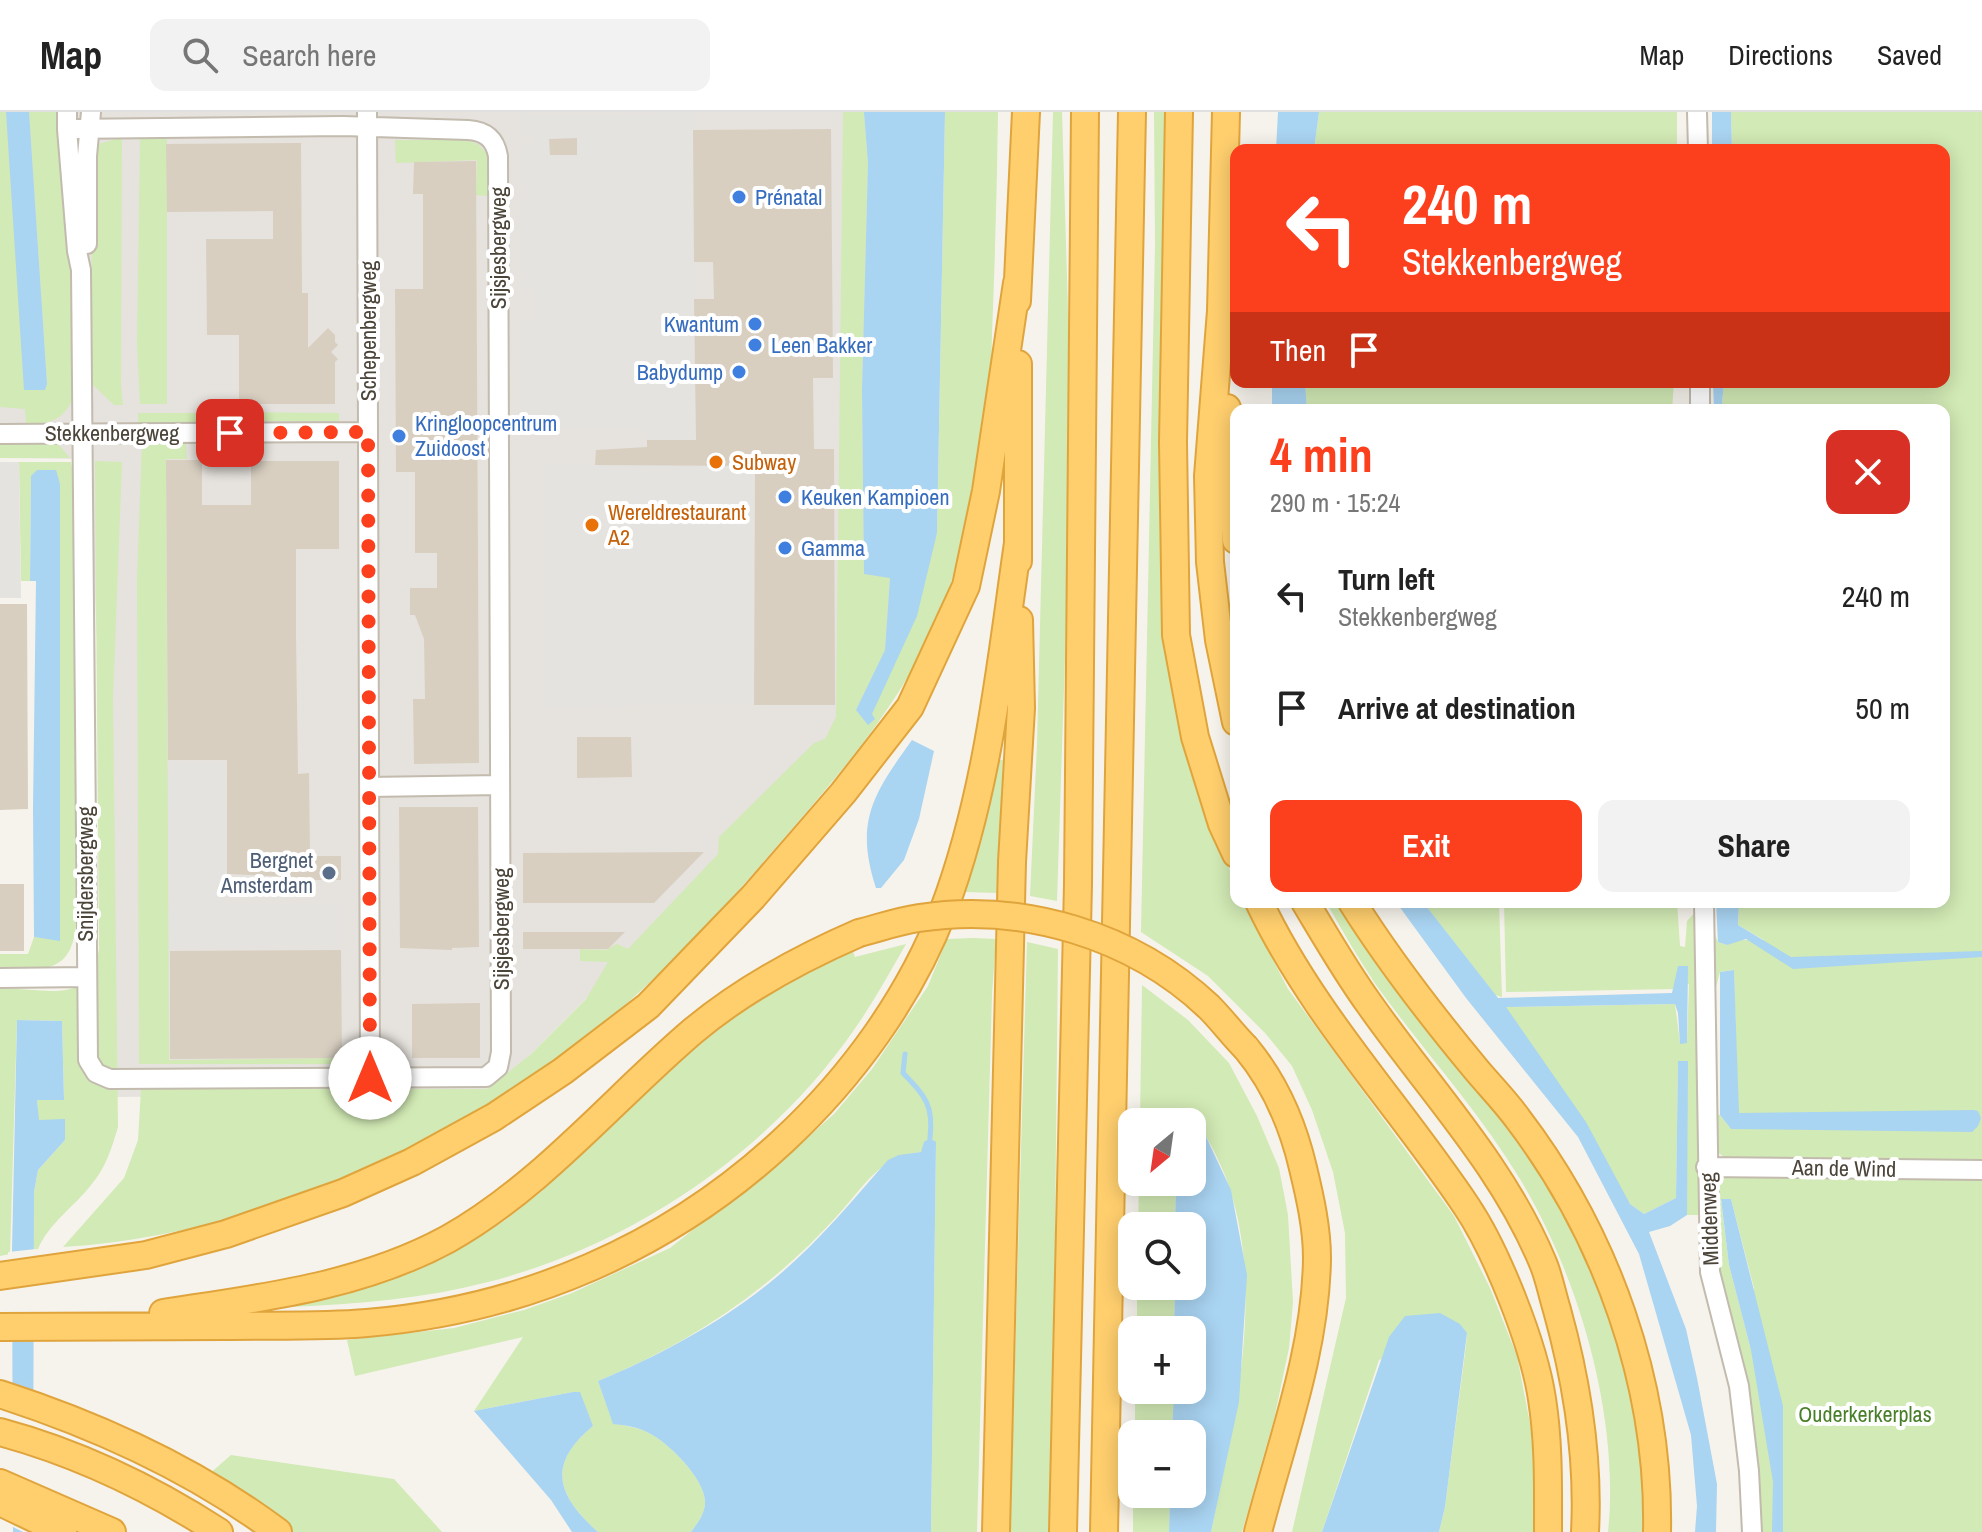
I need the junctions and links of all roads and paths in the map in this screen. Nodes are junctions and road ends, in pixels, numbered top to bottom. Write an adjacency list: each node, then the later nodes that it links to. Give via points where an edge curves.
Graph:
1 (1026, 112): 12 (highway)
2 (1085, 112): 45 (highway, via 1077,900)
3 (1132, 112): 46 (highway)
4 (1179, 112): 22 (highway, via 1173,442 1176,635 1195,737)
5 (1226, 112): 13 (highway)
6 (1697, 112): 10 (street)
7 (67, 120): 8 (street, Sijsjesbergweg); 11 (street, Snijdersbergweg)
8 (91, 120): 9 (street, Sijsjesbergweg); 11 (street, Snijdersbergweg, via 87,250)
9 (367, 120): 14 (street, Schepenbergweg); 20 (street, Sijsjesbergweg, via 476,130 497,150)
10 (1698, 144)
11 (81, 270): 16 (street, Snijdersbergweg)
12 (1017, 283): 18 (highway); 33 (highway, via 966,586 910,707 753,897 659,995 494,1117 343,1193 146,1255)
13 (1221, 311): 17 (highway); 19 (highway, via 1208,476 1210,562)
14 (368, 432): 16 (street, Stekkenbergweg); 21 (street, Schepenbergweg)
15 (0, 434): 16 (street, Stekkenbergweg)
16 (83, 434): 27 (street, Snijdersbergweg)
17 (1230, 448)
18 (1018, 543): 35 (highway, via 981,785 936,928 870,1045 799,1127 749,1173 622,1253 566,1279 479,1306 345,1324); 44 (highway, via 1021,708 1011,877)
19 (1230, 693)
20 (500, 785): 21 (street); 29 (street, Sijsjesbergweg, via 501,1061)
21 (369, 787): 30 (street, Schepenbergweg)
22 (1230, 841)
23 (1262, 908): 48 (highway, via 1300,979 1469,1210 1504,1281 1542,1396)
24 (1308, 908): 49 (highway, via 1370,1006 1507,1193 1543,1263 1569,1352 1585,1448)
25 (1356, 908): 50 (highway, via 1415,993 1518,1120 1594,1242 1638,1367 1658,1494)
26 (1704, 908): 31 (street, Middenweg)
27 (86, 977): 28 (street); 30 (street, Snijdersbergweg, via 88,1060 103,1078)
28 (0, 978)
29 (494, 1071): 30 (street, Snijdersbergweg, via 479,1078)
30 (370, 1078)
31 (1706, 1167): 32 (street, Aan de Wind); 51 (street, Middenweg, via 1710,1272 1739,1386)
32 (1982, 1170)
33 (0, 1276)
34 (0, 1327): 35 (highway)
35 (72, 1327): 47 (highway, bridge, via 300,1292 419,1254 513,1195 725,1005 801,960 859,933 918,918 1017,917 1086,933 1176,981 1246,1048 1282,1104 1311,1202 1317,1257 1305,1351)
36 (0, 1394): 43 (highway, via 73,1418 156,1456)
37 (0, 1432): 42 (highway, via 72,1455)
38 (0, 1483): 40 (highway)
39 (0, 1502): 40 (highway)
40 (68, 1523): 41 (highway)
41 (112, 1532)
42 (219, 1532)
43 (278, 1532)
44 (996, 1532)
45 (1063, 1532)
46 (1104, 1532)
47 (1258, 1532)
48 (1548, 1532)
49 (1585, 1532)
50 (1657, 1532)
51 (1752, 1532)

